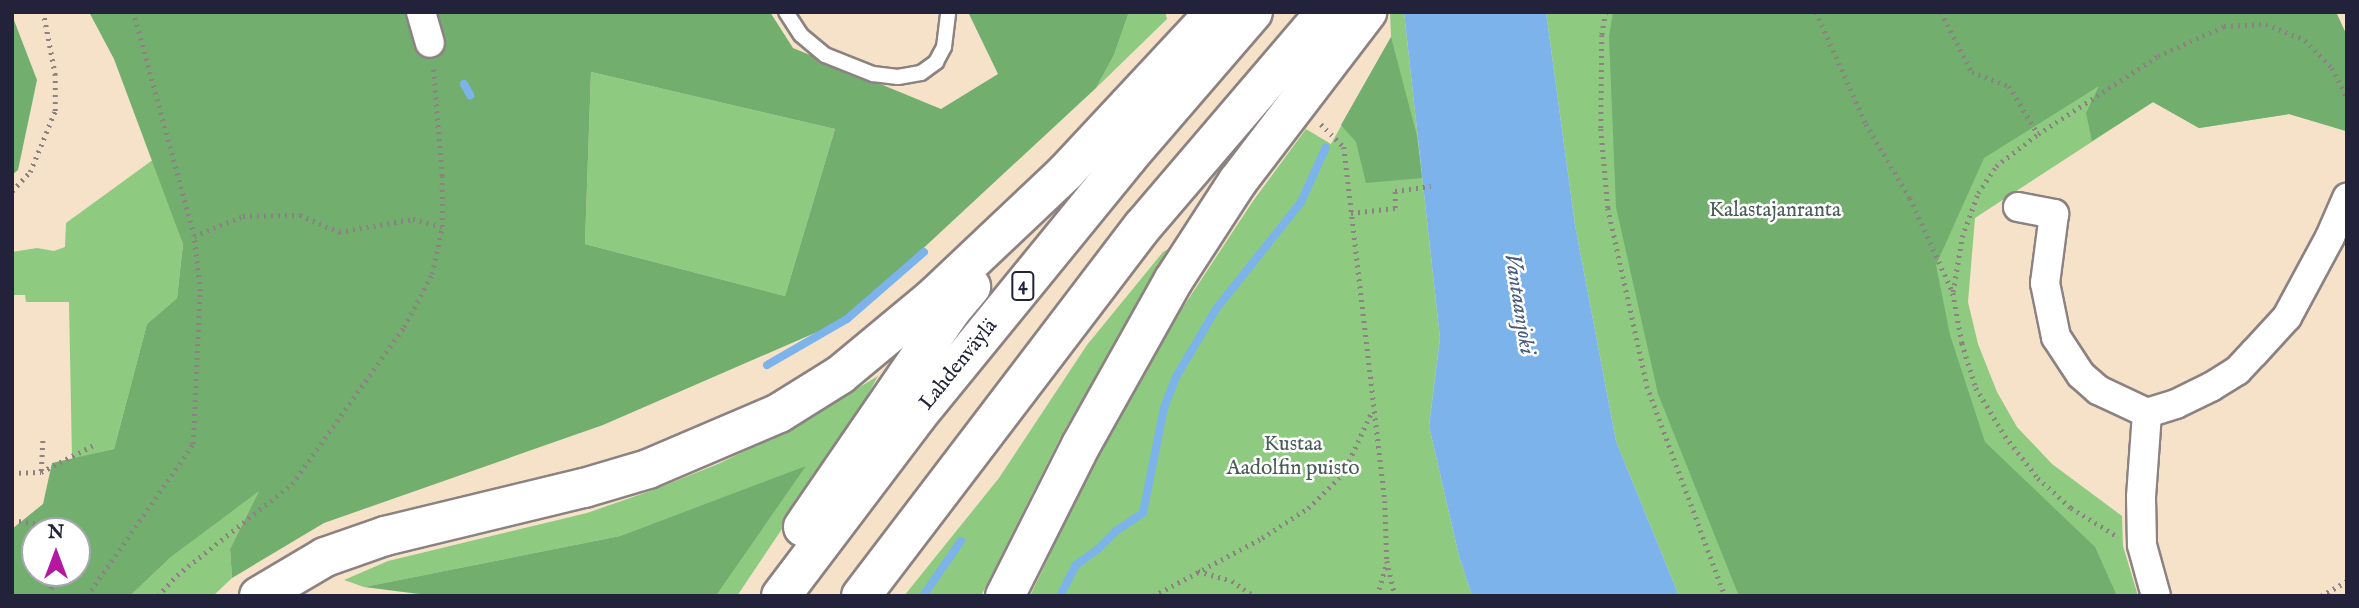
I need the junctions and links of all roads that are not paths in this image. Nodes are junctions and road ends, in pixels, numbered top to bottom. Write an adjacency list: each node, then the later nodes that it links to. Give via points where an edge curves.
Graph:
1 (421, 12): 7 (street)
2 (786, 12): 3 (lane, via 801,35 825,55 873,74 898,78 921,73 936,62 944,47)
3 (948, 12)
4 (1215, 12): 8 (highway)
5 (1253, 12): 15 (highway, Lahdenväylä / 4, via 917,416)
6 (1352, 15): 12 (highway, via 1143,226); 18 (highway, via 1172,281)
7 (430, 43)
8 (1066, 172): 13 (highway, via 890,336 840,375 779,413 648,469 337,552); 14 (highway, via 950,312)
9 (2347, 198): 11 (street, via 2287,317 2255,353 2211,387)
10 (2018, 207): 11 (street, via 2054,214 2045,283 2056,337 2081,375 2098,390)
11 (2147, 413): 19 (street, via 2142,545)
12 (908, 531): 16 (highway); 17 (lane)
13 (259, 596)
14 (758, 596)
15 (781, 596)
16 (860, 596)
17 (879, 596)
18 (1004, 596)
19 (2156, 596)

